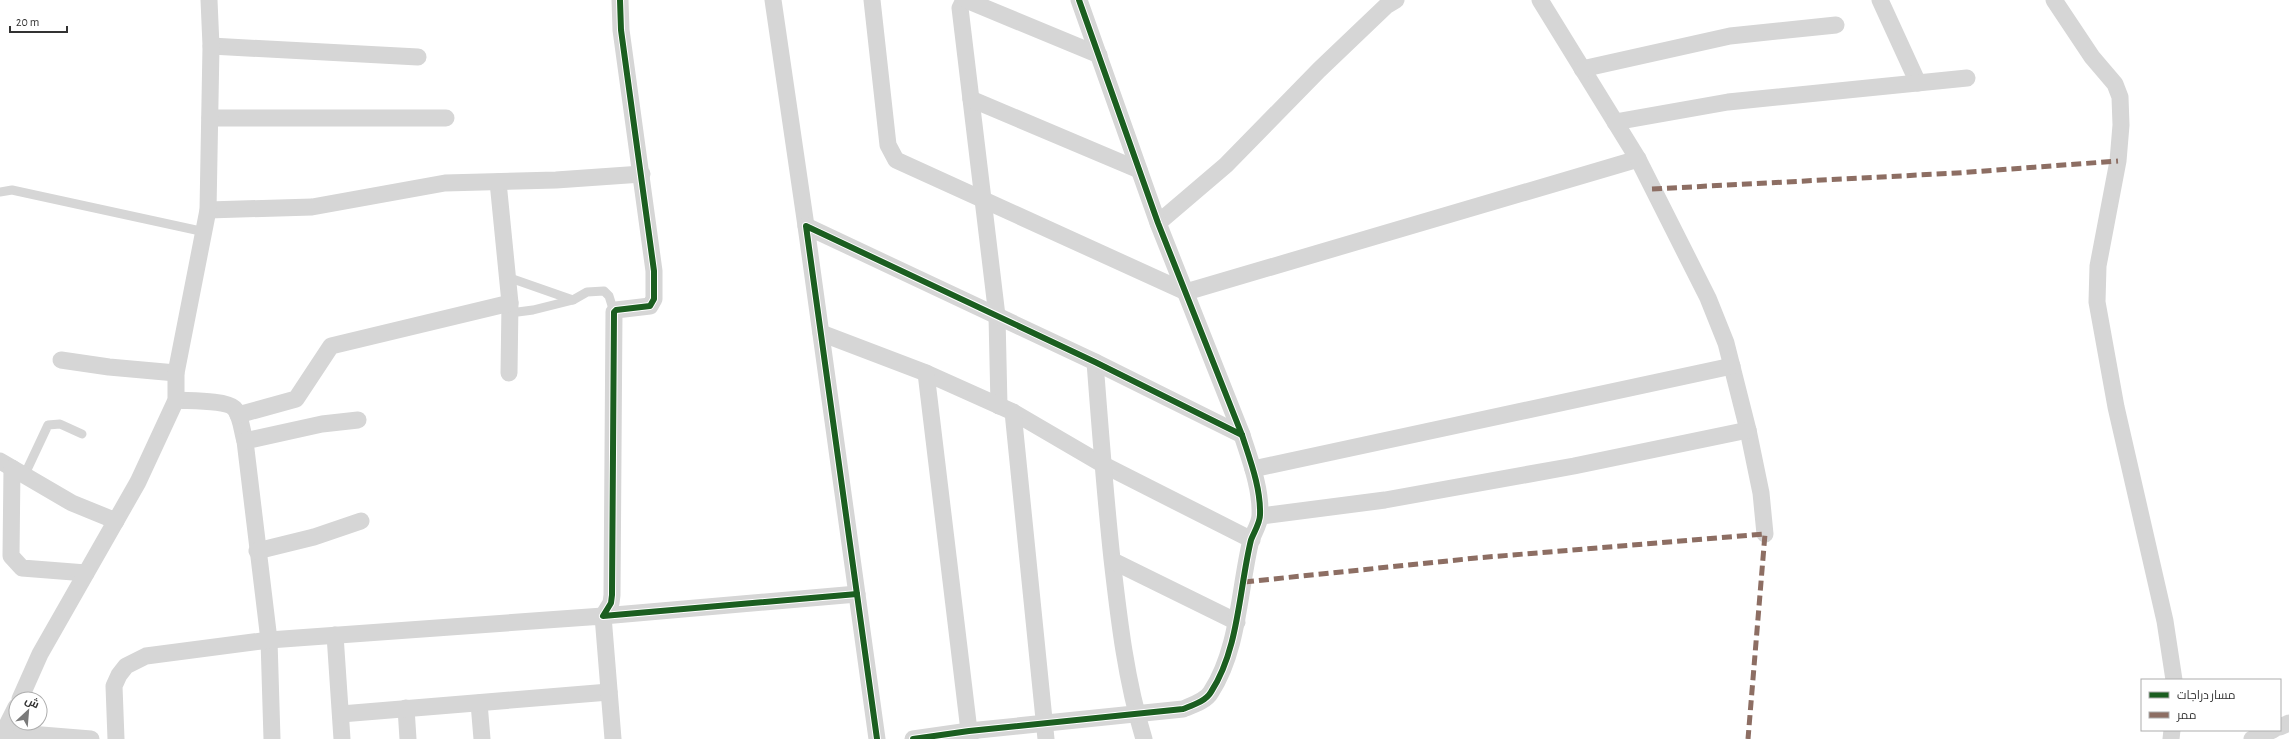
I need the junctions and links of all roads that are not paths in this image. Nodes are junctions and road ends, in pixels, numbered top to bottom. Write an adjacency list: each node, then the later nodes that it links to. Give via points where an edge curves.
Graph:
1 (209, 0): 12 (street)
2 (620, 0): 24 (street, via 621,30)
3 (773, 0): 30 (street)
4 (872, 0): 27 (street, via 888,146 896,160)
5 (965, 0): 13 (street); 18 (street, via 960,8)
6 (1079, 0): 13 (street)
7 (1396, 0): 29 (street, via 1386,6 1319,70 1226,165)
8 (1540, 0): 15 (street)
9 (1880, 0): 17 (street)
10 (2054, 0): 69 (street, via 2092,57 2115,84 2120,97 2118,162 2098,266 2098,302 2116,407 2165,621)
11 (1836, 25): 15 (street, via 1730,36)
12 (211, 46): 14 (street); 19 (street)
13 (1099, 56): 23 (street)
14 (418, 57)
15 (1582, 69): 21 (street)
16 (1967, 78): 17 (street)
17 (1918, 83): 21 (street, via 1728,102)
18 (971, 99): 23 (street); 27 (street)
19 (210, 118): 20 (street); 28 (street)
20 (446, 118)
21 (1615, 122): 22 (street)
22 (1638, 159): 33 (street); 41 (street, via 1708,298)
23 (1139, 170): 29 (street)
24 (642, 174): 25 (street); 36 (street, via 654,270 654,299 650,306)
25 (498, 182): 28 (street, via 445,183 312,207); 32 (street)
26 (0, 192): 31 (lane, via 12,190)
27 (983, 200): 33 (street); 37 (street)
28 (208, 210): 31 (street)
29 (1158, 223): 33 (street)
30 (806, 226): 37 (street); 38 (street)
31 (205, 232): 42 (street)
32 (508, 277): 34 (lane); 35 (street)
33 (1186, 292): 51 (street)
34 (573, 300): 35 (lane, via 532,310); 36 (lane, via 587,292 604,291 609,296)
35 (510, 308): 44 (street); 47 (street, via 331,346 296,399)
36 (614, 312): 65 (street, via 612,595 611,603)
37 (997, 316): 40 (street); 46 (street)
38 (821, 333): 43 (street); 64 (street)
39 (61, 360): 42 (street)
40 (1095, 362): 51 (street); 53 (street)
41 (1732, 366): 49 (street); 55 (street)
42 (176, 372): 45 (street)
43 (926, 373): 46 (street); 80 (street)
44 (509, 374)
45 (176, 400): 47 (street, via 226,404 234,407); 57 (street, via 138,482)
46 (1006, 409): 53 (street); 77 (street)
47 (238, 415): 52 (street)
48 (358, 420): 52 (street, via 322,424)
49 (1748, 430): 56 (street, via 1574,466 1385,500); 59 (street, via 1761,494)
50 (82, 434): 54 (lane, via 60,424 48,425)
51 (1242, 435): 55 (street)
52 (245, 441): 61 (street)
53 (1102, 464): 60 (street); 62 (street)
54 (12, 468): 57 (street, via 72,503); 63 (street, via 11,556 22,568)
55 (1253, 469): 56 (street)
56 (1261, 516): 60 (street)
57 (116, 521): 63 (street)
58 (361, 521): 61 (street, via 314,537)
59 (1765, 534)
60 (1252, 540): 66 (street)
61 (257, 551): 68 (street)
62 (1113, 561): 66 (street); 75 (street, via 1126,666)
63 (86, 573): 70 (street, via 40,654)
64 (857, 594): 65 (street); 88 (street)
65 (603, 616): 67 (street); 71 (street)
66 (1237, 622): 75 (street, via 1220,676 1211,693 1200,702 1183,709)
67 (335, 635): 68 (street); 74 (street)
68 (269, 640): 82 (street, via 146,656 126,666 114,686); 83 (street)
69 (2174, 679)
70 (24, 691)
71 (609, 692): 72 (street); 87 (street)
72 (479, 703): 73 (street); 86 (street)
73 (406, 708): 74 (street); 85 (street)
74 (341, 714): 84 (street)
75 (1136, 715): 77 (street); 90 (street)
76 (8, 723): 79 (street)
77 (1045, 731): 80 (street)
78 (2272, 731): 91 (street)
79 (2, 735): 81 (street)
80 (969, 735): 89 (street)
81 (91, 739)
82 (116, 739)
83 (272, 739)
84 (342, 739)
85 (408, 739)
86 (482, 739)
87 (612, 739)
88 (877, 739)
89 (913, 739)
90 (1144, 739)
91 (2252, 739)

